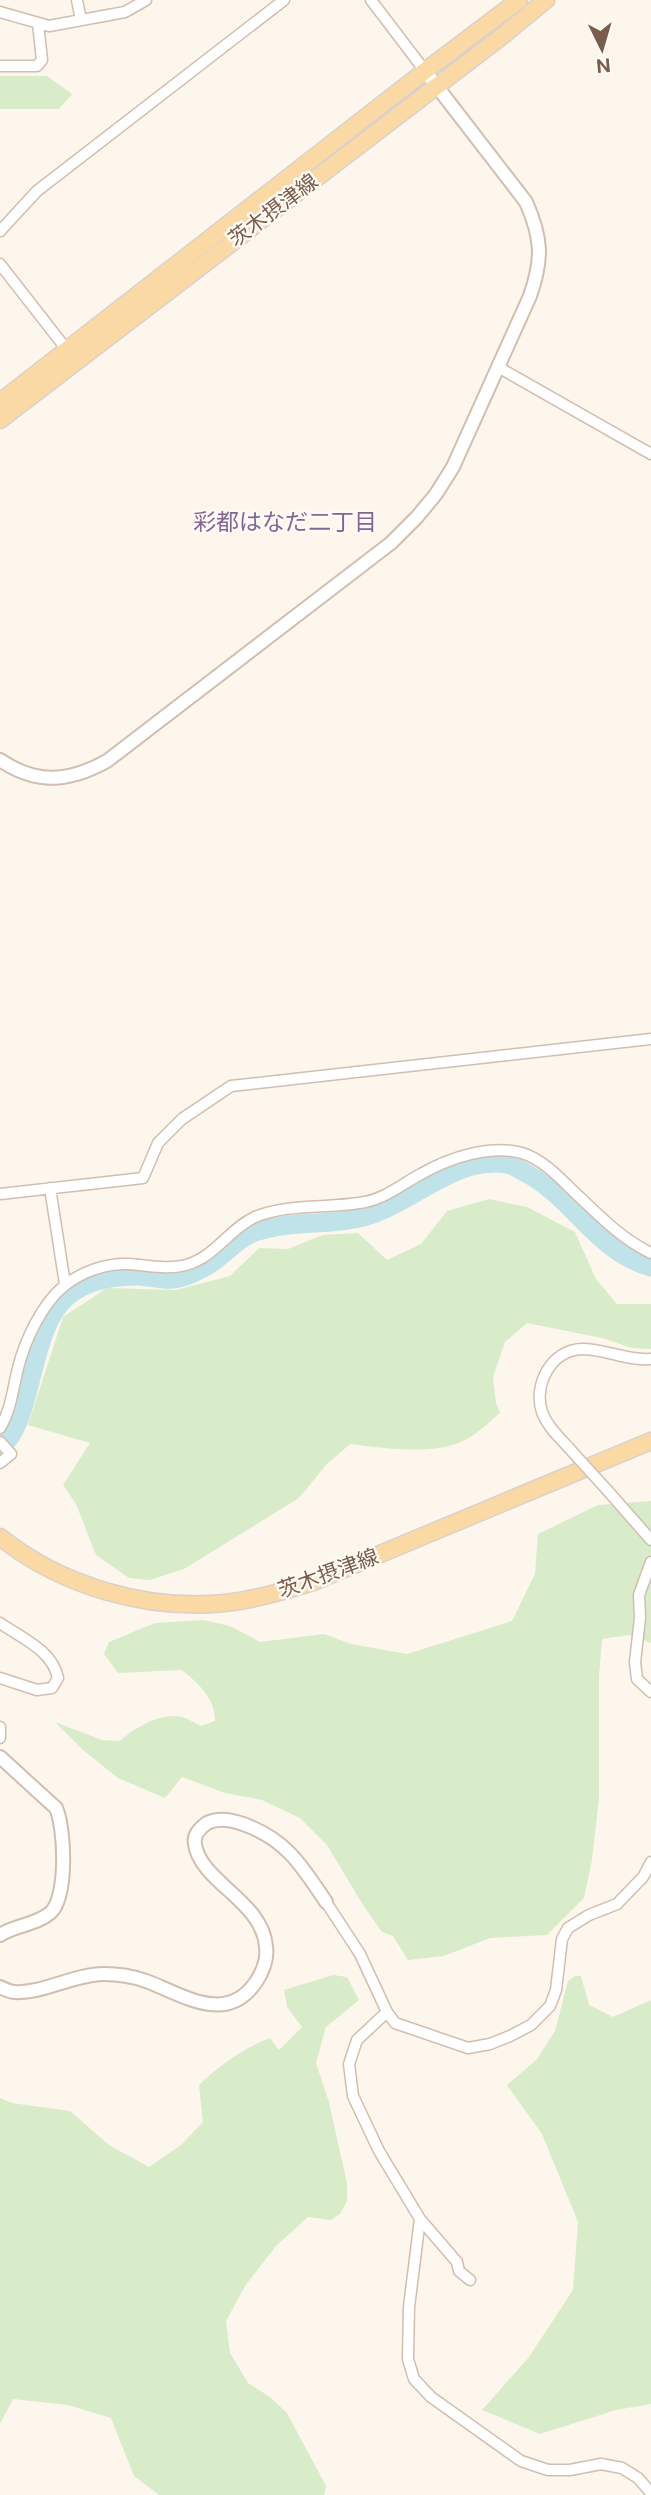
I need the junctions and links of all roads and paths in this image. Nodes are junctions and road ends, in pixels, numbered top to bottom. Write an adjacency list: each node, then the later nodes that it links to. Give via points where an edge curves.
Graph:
1 (77, 0): 8 (street)
2 (146, 0): 8 (street, via 125,12)
3 (284, 0): 13 (street, via 37,191)
4 (371, 0): 11 (street)
5 (519, 0): 11 (main road, 茨木摂津線)
6 (546, 0): 12 (main road, 茨木摂津線)
7 (0, 12): 9 (street)
8 (81, 20): 9 (street, via 49,26)
9 (38, 23): 10 (street, via 42,60 37,66)
10 (0, 66)
11 (425, 71): 12 (street); 15 (main road, 茨木摂津線)
12 (437, 87): 16 (street, via 526,202 535,223 539,271); 18 (main road, 茨木摂津線)
13 (0, 231)
14 (0, 264): 15 (street)
15 (67, 350): 17 (main road, 茨木摂津線)
16 (498, 367): 19 (street); 20 (street, via 436,495 391,543 98,766 66,778 43,778 16,771)
17 (0, 402)
18 (0, 420)
19 (651, 454)
20 (0, 760)
21 (651, 1039): 22 (street, via 231,1086 182,1119 158,1143 143,1178)
22 (50, 1188): 23 (street); 25 (street)
23 (0, 1194)
24 (651, 1253): 25 (street, via 612,1228 535,1159 488,1151 440,1164 382,1198 256,1217 206,1255 183,1265 108,1266)
25 (65, 1284): 27 (street, via 40,1313)
26 (651, 1359): 32 (street, bridge, via 580,1349 561,1355 540,1385 539,1399 548,1425)
27 (0, 1428)
28 (651, 1441): 31 (main road, 茨木摂津線, via 313,1582 225,1603 153,1602 103,1590 35,1562)
29 (0, 1442): 30 (street, via 11,1454)
30 (0, 1463)
31 (0, 1537)
32 (651, 1540)
33 (651, 1562): 36 (street, via 639,1595 635,1662 637,1679)
34 (0, 1623): 35 (street, via 41,1650 55,1664 58,1678 52,1688 37,1690)
35 (0, 1678)
36 (651, 1692)
37 (0, 1727): 38 (street)
38 (0, 1738)
39 (0, 1757): 42 (street, via 56,1808 64,1838 56,1906 40,1920)
40 (651, 1863): 44 (street, via 617,1904 568,1928 562,1938 550,2006 531,2025 468,2048 395,2023)
41 (326, 1902): 43 (street, via 279,1841 240,1823 211,1821 196,1833 194,1844 200,1859 252,1913 267,1946 261,1974 242,1997 227,2003 197,2003 148,1981 99,1974 15,1992); 44 (street, via 360,1954)
42 (0, 1935)
43 (0, 1987)
44 (387, 2012): 45 (street, via 357,2040 349,2064 353,2096)
45 (420, 2219): 46 (street); 47 (street, via 409,2307 408,2359 414,2379 431,2397 521,2461 548,2470 601,2464 621,2468 639,2477)
46 (470, 2280)
47 (651, 2493)

